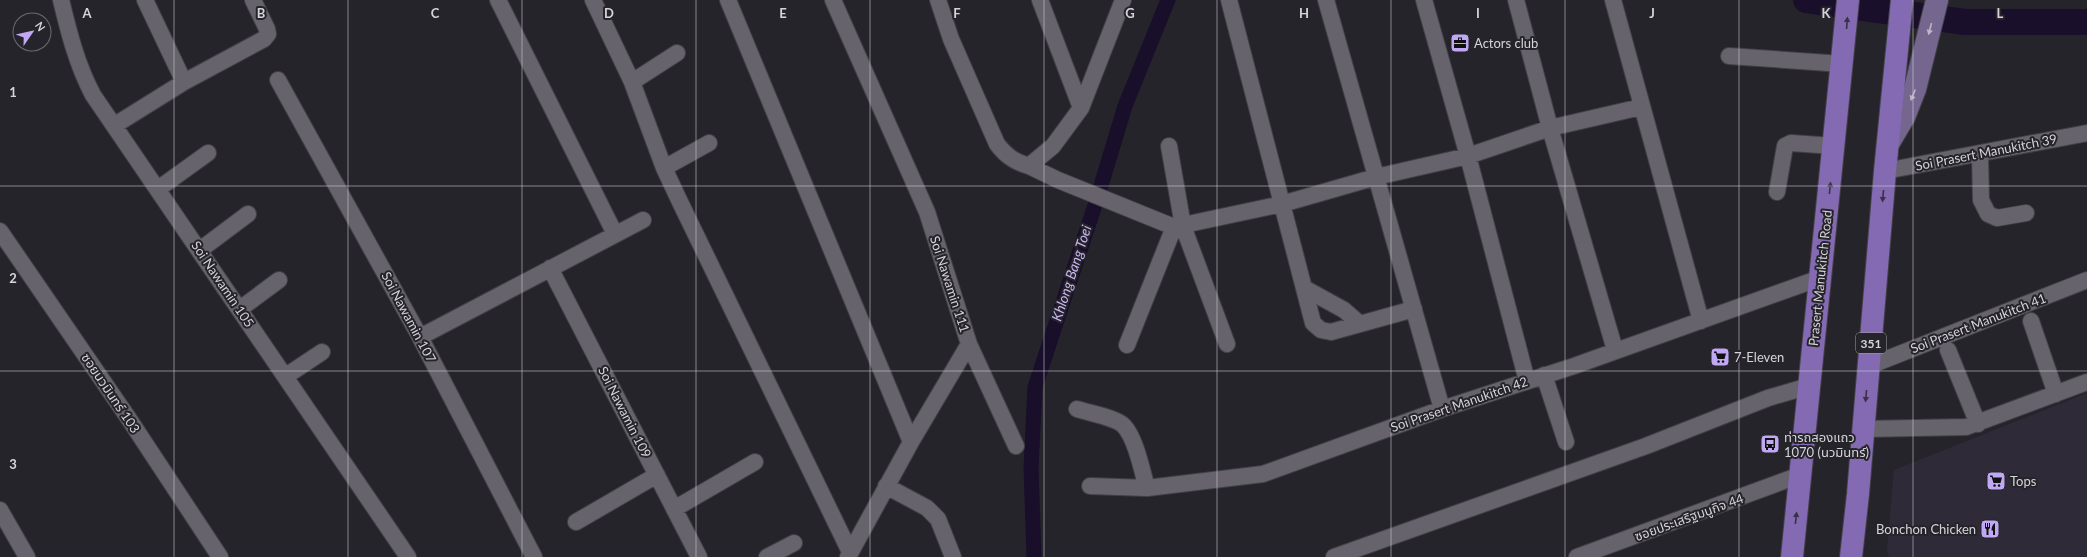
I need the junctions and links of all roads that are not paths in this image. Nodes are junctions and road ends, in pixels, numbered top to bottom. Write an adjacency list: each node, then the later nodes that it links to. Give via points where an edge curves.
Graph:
1 (61, 0): 27 (street, Soi Nawamin 105, via 83,76)
2 (145, 0): 23 (street)
3 (253, 0): 23 (street, via 267,29 266,37)
4 (498, 0): 49 (street)
5 (593, 0): 24 (street)
6 (728, 0): 79 (street)
7 (833, 0): 62 (street, Soi Nawamin 111, via 927,212)
8 (938, 0): 37 (street, via 951,39 997,144 1004,153)
9 (1040, 0): 26 (street)
10 (1123, 0): 26 (street)
11 (1229, 0): 43 (street)
12 (1326, 0): 40 (street)
13 (1424, 0): 36 (street)
14 (1516, 0): 28 (street)
15 (1613, 0): 25 (street)
16 (1848, 0): 20 (main road, Prasert Manukitch Road, one-way to 16)
17 (1902, 0): 31 (main road, 351)
18 (1937, 0): 31 (main road, one-way to 31, via 1915,89 1904,117)
19 (677, 53): 24 (street)
20 (1844, 55): 21 (street); 33 (main road, Prasert Manukitch Road)
21 (1729, 56)
22 (278, 80): 61 (street, Soi Nawamin 107)
23 (184, 82): 27 (street)
24 (632, 82): 38 (street)
25 (1641, 107): 28 (street); 59 (street)
26 (1081, 108): 37 (street, via 1053,146)
27 (115, 125): 41 (street, Soi Nawamin 105)
28 (1550, 128): 36 (street); 65 (street)
29 (2087, 133): 35 (street, Soi Prasert Manukitch 39)
30 (709, 143): 38 (street)
31 (1888, 144): 39 (main road, 351)
32 (1170, 146): 47 (street)
33 (1834, 146): 42 (street, via 1791,143 1785,146); 52 (main road, Prasert Manukitch Road, one-way to 33)
34 (208, 153): 41 (street)
35 (1980, 154): 39 (street, Soi Prasert Manukitch 39); 44 (street, via 1981,200 1988,214 1997,218)
36 (1468, 156): 40 (street); 71 (street)
37 (1028, 166): 47 (street, via 1150,217)
38 (664, 168): 94 (street)
39 (1885, 171): 68 (main road, 351, one-way to 68)
40 (1376, 177): 43 (street); 57 (street)
41 (158, 189): 50 (street, Soi Nawamin 105)
42 (1777, 192)
43 (1282, 204): 47 (street); 55 (street)
44 (2026, 213)
45 (248, 214): 50 (street)
46 (643, 220): 49 (street)
47 (1179, 226): 63 (street); 64 (street)
48 (0, 231): 96 (street, ซอยนวมินทร์ 103)
49 (615, 234): 51 (street)
50 (200, 250): 56 (street, Soi Nawamin 105)
51 (550, 268): 61 (street); 83 (street, Soi Nawamin 109)
52 (1820, 278): 59 (street, Soi Prasert Manukitch 42); 73 (main road, Prasert Manukitch Road)
53 (279, 280): 56 (street)
54 (2087, 280): 68 (street, Soi Prasert Manukitch 41)
55 (1304, 288): 60 (street, via 1344,310); 60 (street, via 1313,323 1321,330 1330,332)
56 (240, 308): 69 (street, Soi Nawamin 105)
57 (1414, 309): 60 (street); 75 (street)
58 (2031, 320): 74 (street)
59 (1701, 322): 65 (street, Soi Prasert Manukitch 42)
60 (1360, 324)
61 (420, 337): 98 (street, Soi Nawamin 107)
62 (969, 344): 79 (street, Soi Nawamin 111); 81 (street)
63 (1127, 344)
64 (1227, 344)
65 (1616, 350): 70 (street, Soi Prasert Manukitch 42)
66 (1948, 350): 77 (street)
67 (322, 352): 69 (street)
68 (1869, 366): 78 (main road, 351, one-way to 78)
69 (286, 376): 97 (street, Soi Nawamin 105)
70 (1544, 376): 71 (street, Soi Prasert Manukitch 42); 80 (street)
71 (1527, 381): 75 (street, Soi Prasert Manukitch 42)
72 (2087, 382): 74 (street)
73 (1809, 386): 84 (main road, Prasert Manukitch Road); 102 (street, via 1768,398 1646,446)
74 (2056, 394): 77 (street)
75 (1442, 408): 87 (street, Soi Prasert Manukitch 42, via 1263,474)
76 (1077, 409): 87 (street, via 1124,426 1131,437)
77 (1978, 424): 78 (street, via 1966,427)
78 (1863, 429): 93 (main road, 351)
79 (911, 442): 85 (street, Soi Nawamin 111)
80 (1566, 442)
81 (1016, 446)
82 (755, 462): 88 (street)
83 (657, 475): 88 (street, Soi Nawamin 109); 90 (street)
84 (1800, 475): 92 (street, ซอยประเสริฐมนูกิจ 44); 104 (main road, Prasert Manukitch Road, one-way to 84)
85 (886, 486): 94 (street, Soi Nawamin 111); 101 (street, via 927,508 938,519)
86 (1090, 486): 87 (street, Soi Prasert Manukitch 42)
87 (1147, 488)
88 (674, 509): 99 (street, Soi Nawamin 109)
89 (0, 510): 95 (street)
90 (576, 522)
91 (794, 543): 100 (street)
92 (1605, 552): 103 (street, ซอยประเสริฐมนูกิจ 44)
93 (1853, 552)
94 (849, 555)
95 (28, 557)
96 (220, 557)
97 (408, 557)
98 (534, 557)
99 (699, 557)
100 (767, 557)
101 (953, 557)
102 (1334, 557)
103 (1577, 557)
104 (1792, 557)

